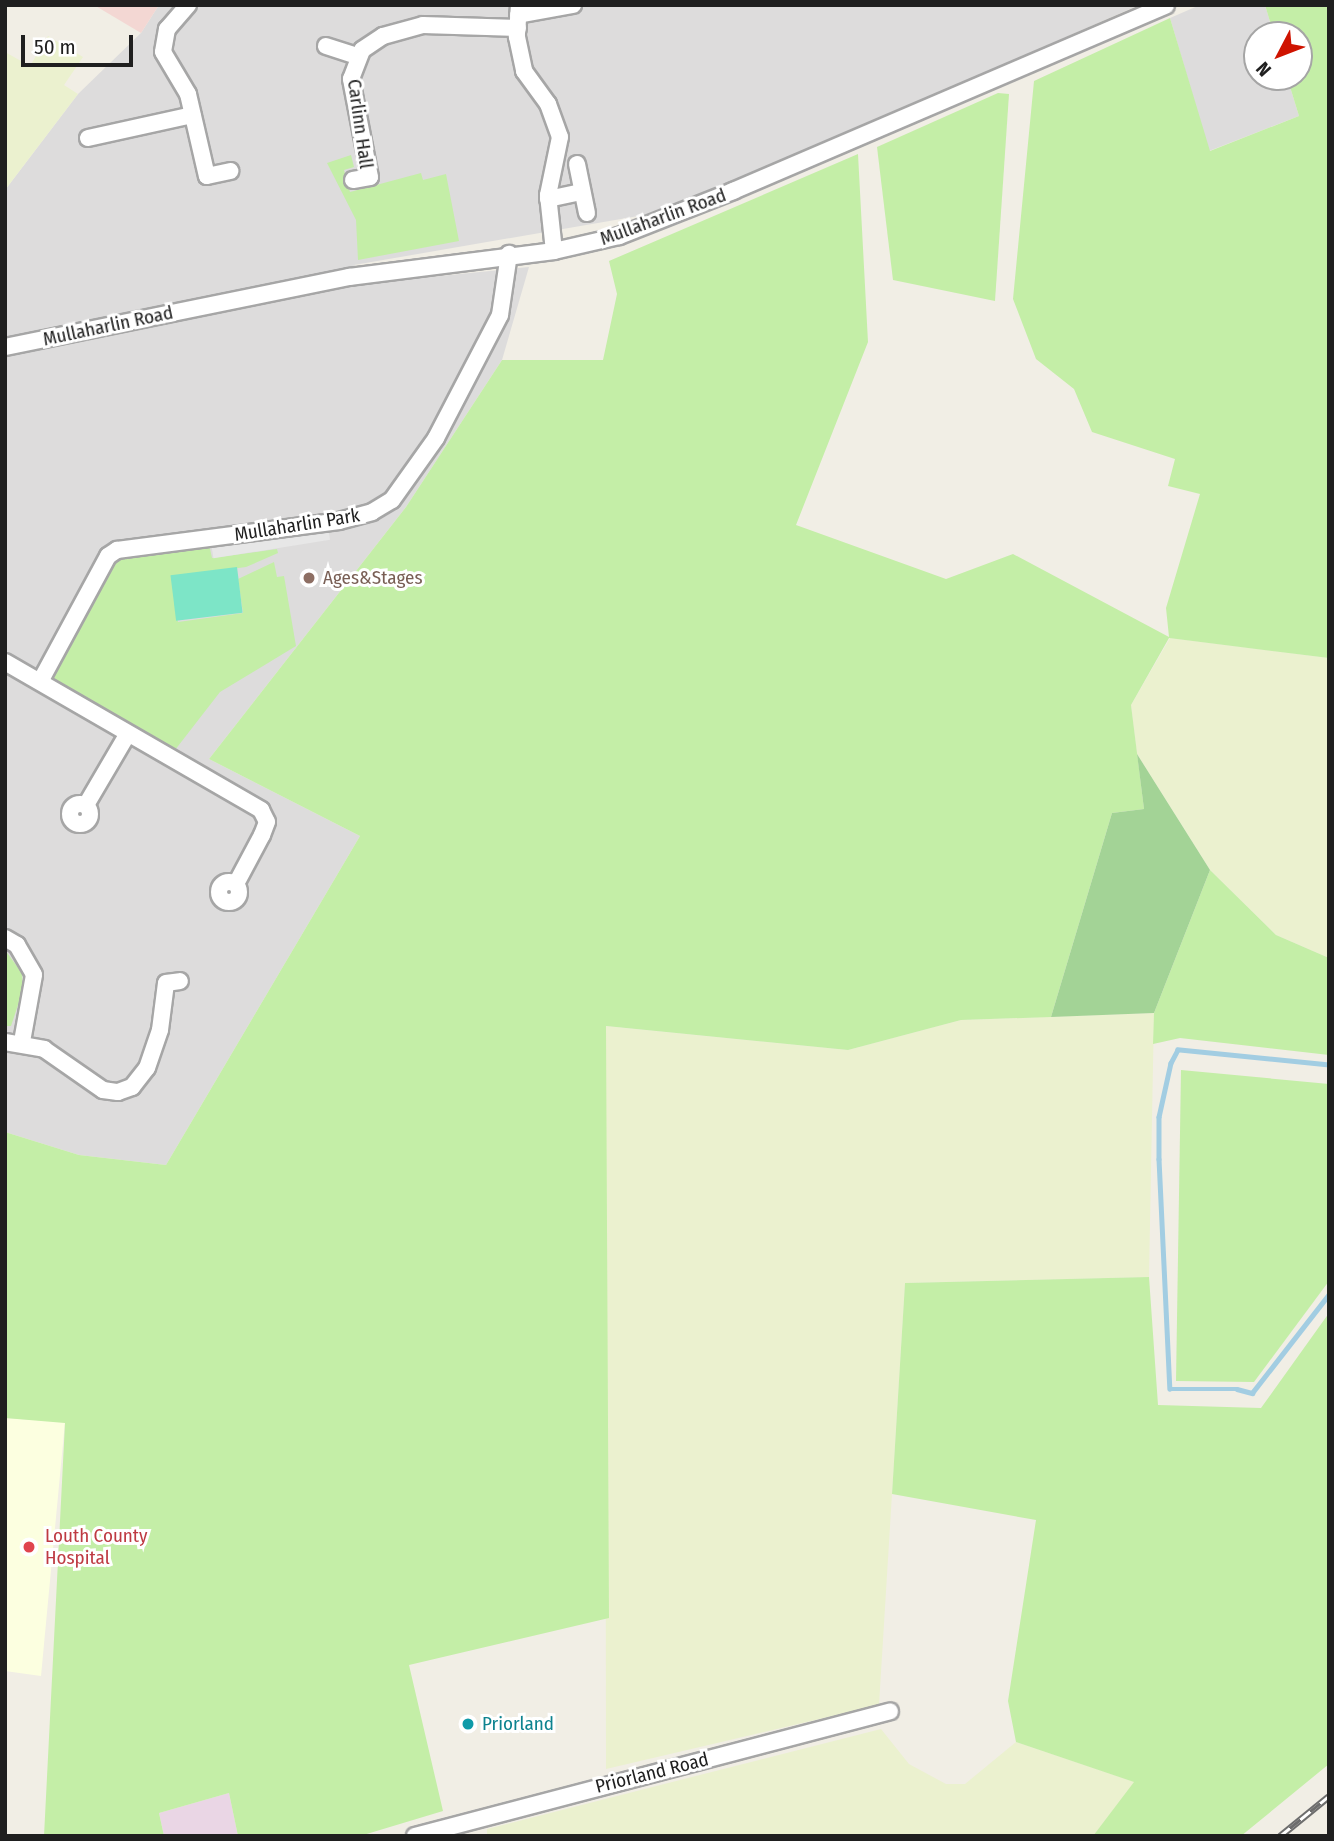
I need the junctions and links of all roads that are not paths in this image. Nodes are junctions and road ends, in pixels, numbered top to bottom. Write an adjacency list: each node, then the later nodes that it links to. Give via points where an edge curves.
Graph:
1 (188, 5): 7 (street, via 162,40 163,52 188,94)
2 (573, 5): 4 (street, Carlinn Hall)
3 (1166, 5): 15 (street, Mullaharlin Road, via 655,224)
4 (518, 16): 6 (street, Carlinn Hall, via 423,25 383,36); 13 (street, via 524,71 548,104 560,137)
5 (326, 46): 6 (street, Carlinn Hall)
6 (357, 57): 11 (street, Carlinn Hall, via 352,93 370,177)
7 (193, 115): 8 (street); 10 (street, via 207,176)
8 (88, 138)
9 (577, 164): 12 (street)
10 (230, 171)
11 (353, 180)
12 (582, 192): 13 (street); 14 (street)
13 (548, 199): 15 (street)
14 (587, 213)
15 (554, 251): 16 (street, Mullaharlin Road)
16 (509, 254): 17 (street, Mullaharlin Road, via 349,277); 19 (street, Mullaharlin Park, via 500,315 436,438 392,500 340,522 117,550 108,556)
17 (5, 347)
18 (5, 662): 19 (street)
19 (41, 680): 20 (street)
20 (127, 735): 21 (street); 22 (street, via 261,810 267,822)
21 (86, 805)
22 (236, 884)
23 (5, 938): 25 (street, via 17,945 34,975)
24 (180, 981): 25 (street, via 166,983 157,1043 132,1087 103,1090 63,1060)
25 (14, 1042)
26 (890, 1711): 27 (street, Priorland Road)
27 (415, 1836)

